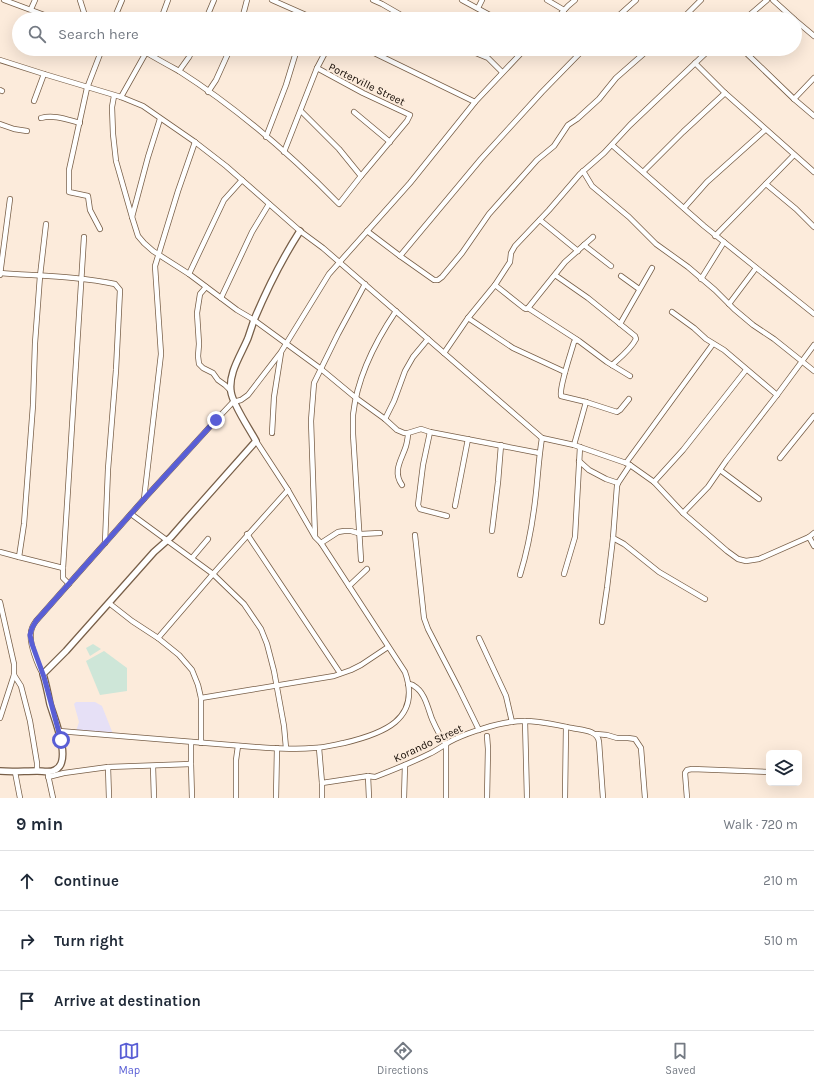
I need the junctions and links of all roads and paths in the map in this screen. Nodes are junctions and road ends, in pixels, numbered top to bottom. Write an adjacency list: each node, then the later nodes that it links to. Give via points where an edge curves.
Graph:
1 (4, 0): 19 (street)
2 (35, 0): 19 (street)
3 (80, 0): 22 (street)
4 (122, 0): 23 (street)
5 (168, 0): 24 (street)
6 (214, 0): 25 (street)
7 (247, 0): 26 (street)
8 (272, 0): 27 (street)
9 (373, 0): 28 (street)
10 (462, 0): 18 (street)
11 (482, 0): 18 (street)
12 (547, 0): 20 (street)
13 (575, 0): 20 (street)
14 (636, 0): 30 (street)
15 (701, 0): 31 (street)
16 (767, 0): 32 (street)
17 (773, 0): 33 (street)
18 (478, 8): 29 (street)
19 (31, 10): 21 (street)
20 (564, 10)
21 (36, 12)
22 (84, 12)
23 (117, 12)
24 (164, 12)
25 (209, 12)
26 (244, 12)
27 (299, 12)
28 (396, 12)
29 (485, 12)
30 (623, 12)
31 (689, 12)
32 (753, 12)
33 (786, 12)
34 (802, 27): 35 (street)
35 (814, 36)
36 (99, 56): 57 (street)
37 (145, 56): 61 (street)
38 (156, 56): 53 (street)
39 (189, 56): 53 (street)
40 (227, 56): 58 (street)
41 (295, 56): 74 (street)
42 (323, 56): 52 (street)
43 (380, 56): 64 (street)
44 (483, 56): 54 (street)
45 (518, 56): 54 (street)
46 (577, 56): 103 (street, via 481,159)
47 (641, 56): 103 (street, via 616,78 599,99 568,125 554,146 537,160 489,214 442,277 434,280)
48 (702, 56): 51 (street)
49 (749, 56): 62 (street)
50 (0, 60): 55 (street)
51 (695, 63): 59 (street); 77 (street)
52 (316, 68): 65 (street); 76 (street, Porterville Street, via 410,115)
53 (179, 71): 58 (street)
54 (502, 72): 64 (street)
55 (44, 74): 57 (street); 63 (street)
56 (814, 78): 62 (street)
57 (87, 88): 60 (street); 70 (street)
58 (208, 92): 74 (street)
59 (725, 93): 72 (street); 81 (street)
60 (114, 96): 61 (street); 89 (street, via 112,107 116,161)
61 (121, 97): 69 (street, via 143,106)
62 (794, 99): 67 (street)
63 (34, 102)
64 (475, 102): 95 (street, via 410,183)
65 (301, 111): 78 (street); 83 (street, via 339,149)
66 (354, 112): 76 (street)
67 (814, 116)
68 (41, 118): 70 (street, via 58,118)
69 (160, 119): 75 (street); 89 (street)
70 (80, 123): 93 (street, via 69,170 69,192 88,196 90,210)
71 (0, 124): 73 (street)
72 (765, 130): 79 (street); 88 (street, via 707,182)
73 (26, 131)
74 (266, 137): 78 (street)
75 (195, 142): 84 (street); 102 (street)
76 (390, 142): 83 (street)
77 (612, 145): 80 (street); 81 (street)
78 (284, 152): 83 (street, via 339,204)
79 (794, 155): 82 (street); 85 (street)
80 (583, 172): 90 (street); 114 (street, via 592,186 656,244)
81 (643, 172): 88 (street)
82 (814, 172)
83 (361, 176)
84 (242, 180): 87 (street); 109 (street, via 224,200)
85 (766, 184): 92 (street); 96 (street)
86 (10, 199): 108 (street)
87 (269, 204): 94 (street); 119 (street, via 252,232)
88 (684, 208): 96 (street)
89 (132, 217): 102 (street, via 138,236)
90 (540, 220): 101 (street); 116 (street, via 515,246 510,262)
91 (46, 224): 111 (street)
92 (814, 227)
93 (100, 229)
94 (300, 231): 104 (street); 127 (street, via 286,253)
95 (367, 231): 103 (street); 104 (street)
96 (715, 236): 99 (street)
97 (84, 237): 113 (street)
98 (593, 237): 100 (street)
99 (724, 242): 107 (street); 114 (street)
100 (584, 245): 101 (street); 105 (street)
101 (578, 251): 110 (street, via 564,262)
102 (159, 254): 109 (street); 169 (street, via 155,266 161,354)
103 (400, 256)
104 (339, 262): 115 (street); 131 (street, via 328,274)
105 (611, 266)
106 (652, 268): 118 (street)
107 (756, 268): 120 (street); 125 (street)
108 (0, 274): 111 (street)
109 (189, 274): 117 (street)
110 (555, 275): 122 (street); 128 (street)
111 (40, 276): 113 (street); 190 (street, via 33,405)
112 (621, 276): 118 (street)
113 (81, 279): 186 (street, via 115,284 120,290); 193 (street)
114 (701, 279): 120 (street)
115 (365, 284): 123 (street); 138 (street)
116 (495, 285): 122 (street, via 524,308); 126 (street)
117 (206, 287): 119 (street); 143 (street, via 200,294 197,313 198,356 203,368 213,373)
118 (639, 289): 128 (street)
119 (221, 298): 127 (street)
120 (730, 304): 136 (street, via 753,325)
121 (814, 307): 125 (street)
122 (528, 308): 130 (street)
123 (396, 311): 129 (street); 145 (street, via 368,360)
124 (672, 312): 132 (street)
125 (812, 312)
126 (468, 318): 135 (street); 141 (street, via 513,348)
127 (254, 320): 131 (street); 143 (street, via 231,378)
128 (620, 324): 137 (street, via 636,339)
129 (428, 339): 135 (street); 150 (street, via 405,371)
130 (576, 340): 137 (street); 141 (street)
131 (285, 344): 134 (street); 138 (street)
132 (713, 344): 139 (street, via 724,350); 163 (street)
133 (814, 345): 136 (street)
134 (281, 352): 147 (street, via 248,395); 152 (street)
135 (444, 353): 154 (street)
136 (802, 361): 140 (street); 144 (street)
137 (612, 365): 142 (street)
138 (321, 369): 145 (street); 181 (street, via 314,383 311,421)
139 (746, 370): 144 (street); 165 (street, via 683,450)
140 (814, 371)
141 (565, 372): 148 (street, via 561,396)
142 (630, 376)
143 (231, 391): 147 (street)
144 (778, 396): 164 (street)
145 (356, 398): 150 (street); 179 (street, via 353,434)
146 (629, 399): 148 (street, via 617,412)
147 (233, 402): 156 (street); 169 (street)
148 (586, 402): 157 (street)
149 (814, 416): 161 (street)
150 (385, 419): 153 (street, via 397,430)
151 (430, 432): 153 (street, via 421,428); 155 (street); 174 (street, via 418,506 420,509)
152 (272, 433)
153 (408, 433): 167 (street, via 397,476)
154 (542, 438): 157 (street); 160 (street)
155 (468, 439): 158 (street); 171 (street)
156 (256, 441): 168 (street); 185 (street)
157 (574, 445): 159 (street)
158 (502, 446): 160 (street); 175 (street)
159 (580, 447): 162 (street); 163 (street)
160 (539, 453): 197 (street, via 536,495 527,552)
161 (780, 458)
162 (579, 461): 166 (street, via 589,470); 196 (street, via 575,537)
163 (628, 464): 165 (street); 166 (street)
164 (720, 470): 170 (street); 172 (street)
165 (654, 482): 172 (street)
166 (618, 483): 183 (street)
167 (402, 485)
168 (288, 490): 178 (street); 181 (street)
169 (144, 499): 173 (street)
170 (758, 499)
171 (455, 506)
172 (683, 513): 182 (street, via 727,551 746,561 759,559)
173 (131, 514): 185 (street); 186 (street)
174 (447, 516)
175 (492, 532)
176 (380, 533): 179 (street)
177 (814, 533): 182 (street)
178 (247, 534): 195 (street); 208 (street)
179 (359, 534): 187 (street, via 351,531 338,532); 192 (street)
180 (415, 535): 218 (street, via 424,618)
181 (315, 537): 187 (street)
182 (809, 537): 188 (street)
183 (613, 538): 200 (street, via 659,572); 204 (street)
184 (208, 539): 191 (street)
185 (167, 540): 191 (street); 202 (street)
186 (105, 543): 198 (street)
187 (320, 543): 199 (street)
188 (814, 546)
189 (0, 552): 190 (street)
190 (19, 557): 193 (street)
191 (192, 558): 195 (street)
192 (361, 560)
193 (63, 568): 198 (street, via 63,578)
194 (367, 569): 199 (street)
195 (213, 574): 205 (street); 212 (street, via 244,604 261,629)
196 (564, 574)
197 (520, 575)
198 (69, 584): 209 (street, via 32,628 32,644)
199 (349, 586): 207 (street)
200 (705, 599)
201 (0, 602): 203 (street)
202 (109, 603): 205 (street); 209 (street)
203 (1, 611): 210 (street, via 14,664)
204 (602, 622)
205 (158, 638): 213 (street, via 189,665)
206 (479, 638): 216 (street, via 506,696)
207 (388, 647): 208 (street, via 361,665); 211 (street, via 405,672)
208 (340, 673): 212 (street, via 326,678)
209 (43, 674): 219 (street)
210 (14, 675): 214 (street); 234 (street, via 21,686 30,721)
211 (408, 684): 224 (street, via 414,685 423,697); 228 (street, via 408,703 396,721 374,735)
212 (277, 685): 213 (street); 227 (street)
213 (201, 698): 223 (street)
214 (0, 718)
215 (525, 721): 216 (street, Korando Street); 217 (street, Korando Street); 252 (street)
216 (512, 722): 218 (street, Korando Street)
217 (566, 727): 220 (street, Korando Street); 253 (street)
218 (479, 730): 224 (street, Korando Street)
219 (59, 731): 222 (street); 237 (street, via 63,748 62,764)
220 (596, 734): 254 (street, via 599,738); 255 (street, Korando Street, via 635,739 641,748)
221 (487, 736): 251 (street)
222 (191, 742): 223 (street); 229 (street)
223 (201, 742): 225 (street)
224 (446, 744): 230 (street, Korando Street); 250 (street)
225 (238, 746): 226 (street); 245 (street)
226 (277, 748): 227 (street); 246 (street)
227 (286, 748): 228 (street)
228 (319, 748): 239 (street)
229 (191, 764): 231 (street); 244 (street)
230 (405, 765): 238 (street, Korando Street, via 375,777); 249 (street)
231 (153, 766): 232 (street); 243 (street)
232 (108, 767): 237 (street); 242 (street)
233 (0, 771): 235 (street)
234 (37, 771): 235 (street); 237 (street)
235 (15, 772): 240 (street)
236 (766, 772): 256 (street, via 687,770)
237 (48, 774): 241 (street)
238 (368, 776): 239 (street, Korando Street); 248 (street)
239 (322, 783): 247 (street)
240 (20, 798)
241 (53, 798)
242 (109, 798)
243 (154, 798)
244 (192, 798)
245 (236, 798)
246 (276, 798)
247 (322, 798)
248 (369, 798)
249 (404, 798)
250 (446, 798)
251 (487, 798)
252 (527, 798)
253 (565, 798)
254 (603, 798)
255 (645, 798)
256 (687, 798)

